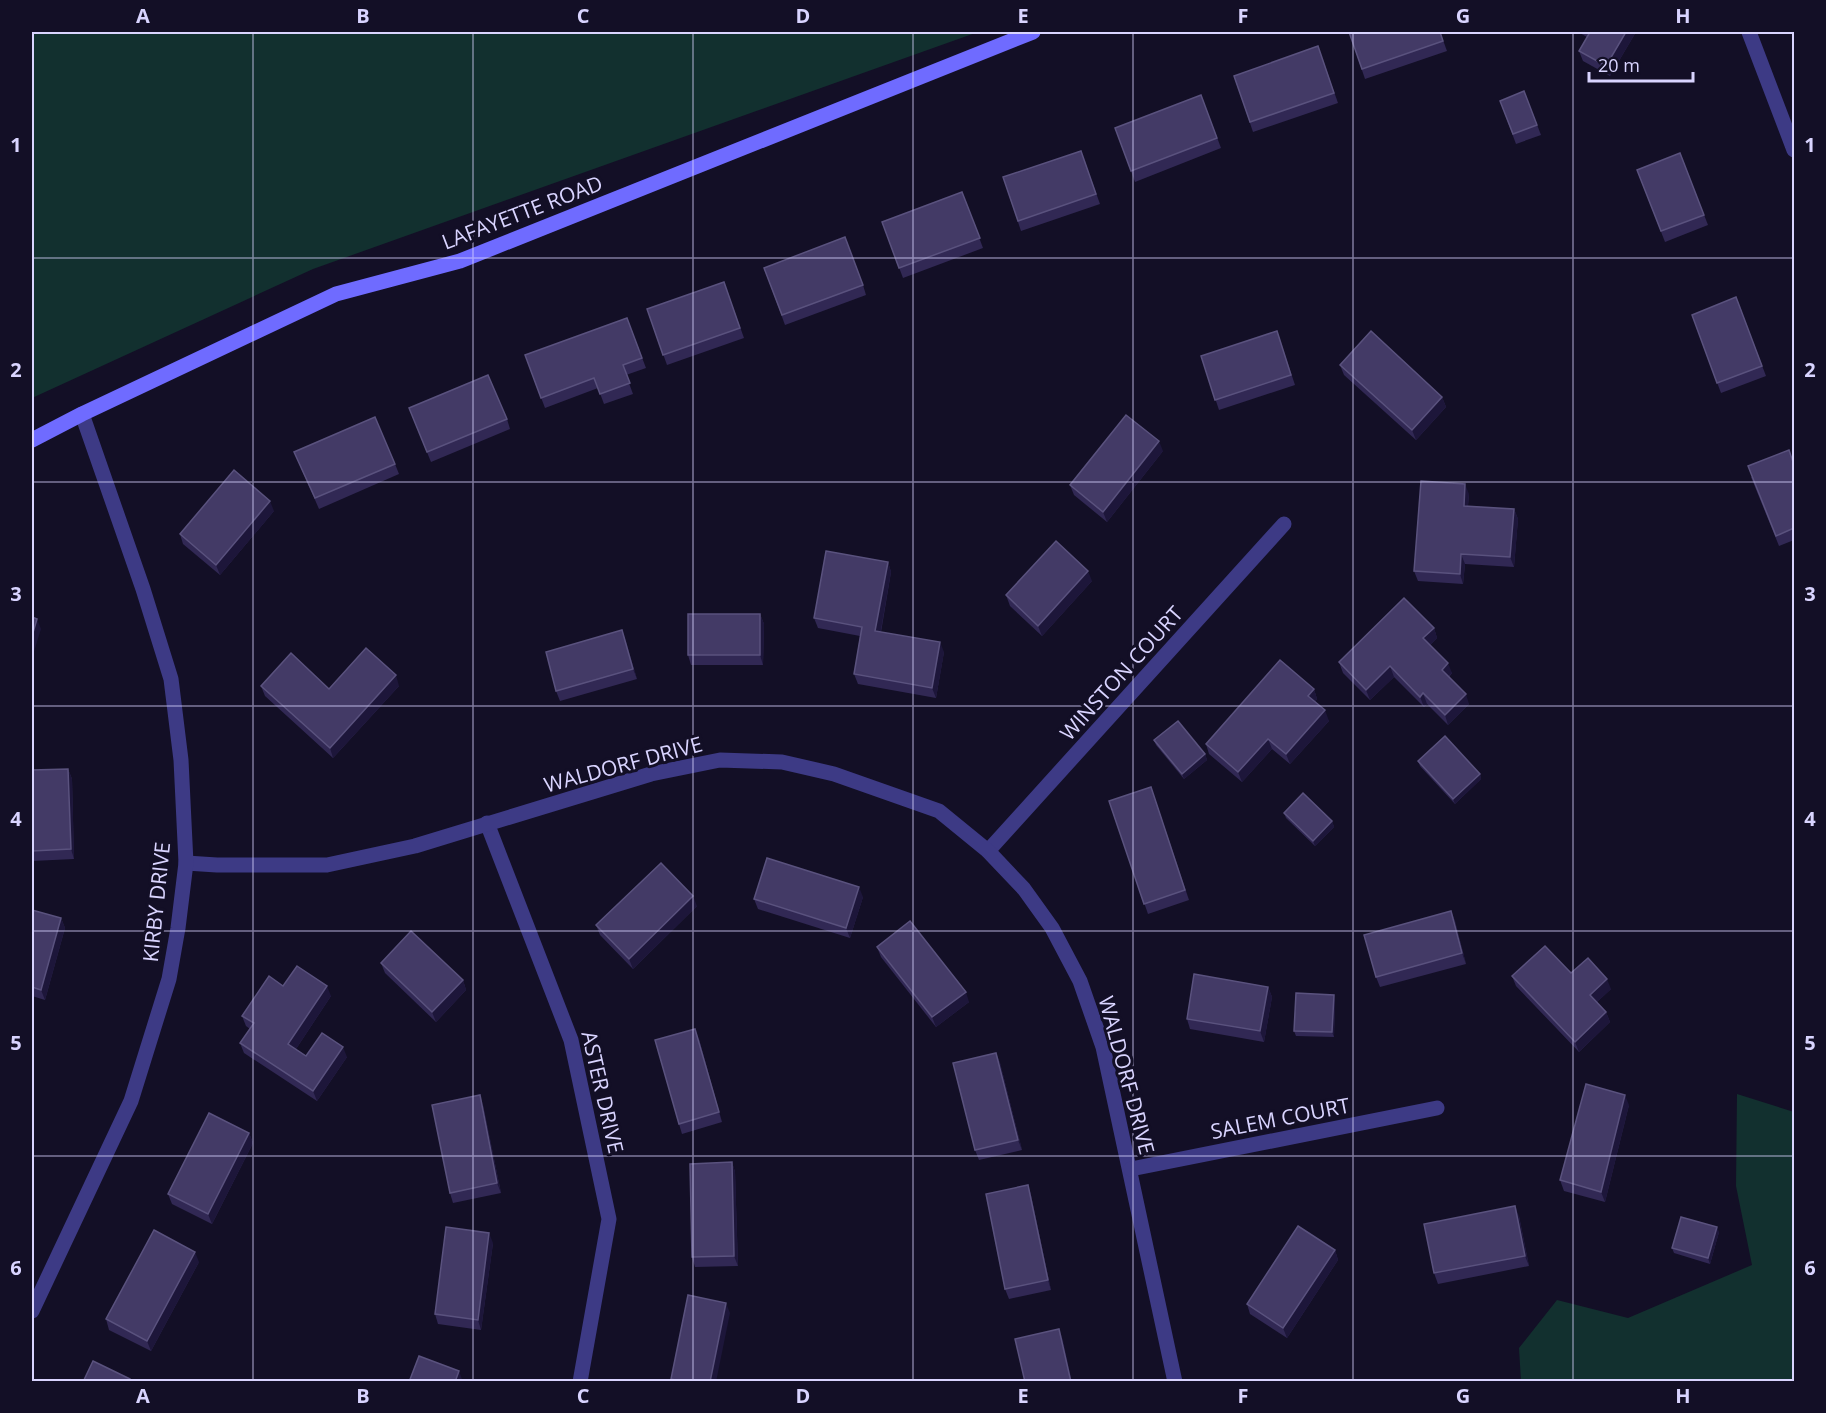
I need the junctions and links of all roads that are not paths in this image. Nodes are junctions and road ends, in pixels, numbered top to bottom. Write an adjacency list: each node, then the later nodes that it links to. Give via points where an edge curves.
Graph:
1 (1033, 32): 4 (main road, LAFAYETTE ROAD, via 460,261 336,294)
2 (1749, 32): 3 (street)
3 (1794, 150)
4 (82, 414): 5 (main road, LAFAYETTE ROAD); 9 (street, KIRBY DRIVE, via 171,679 182,760)
5 (32, 440)
6 (1284, 524): 8 (street, WINSTON COURT)
7 (487, 823): 8 (street, WALDORF DRIVE, via 651,774 720,760 782,762 834,774 939,811); 9 (street, WALDORF DRIVE, via 415,846 327,865); 13 (street, ASTER DRIVE, via 571,1040 609,1219)
8 (988, 851): 11 (street, WALDORF DRIVE, via 1053,927 1080,981 1103,1047)
9 (186, 863): 12 (street, KIRBY DRIVE, via 169,978 131,1101)
10 (1437, 1108): 11 (street, SALEM COURT)
11 (1131, 1169): 14 (street, WALDORF DRIVE)
12 (32, 1311)
13 (580, 1382)
14 (1176, 1382)

